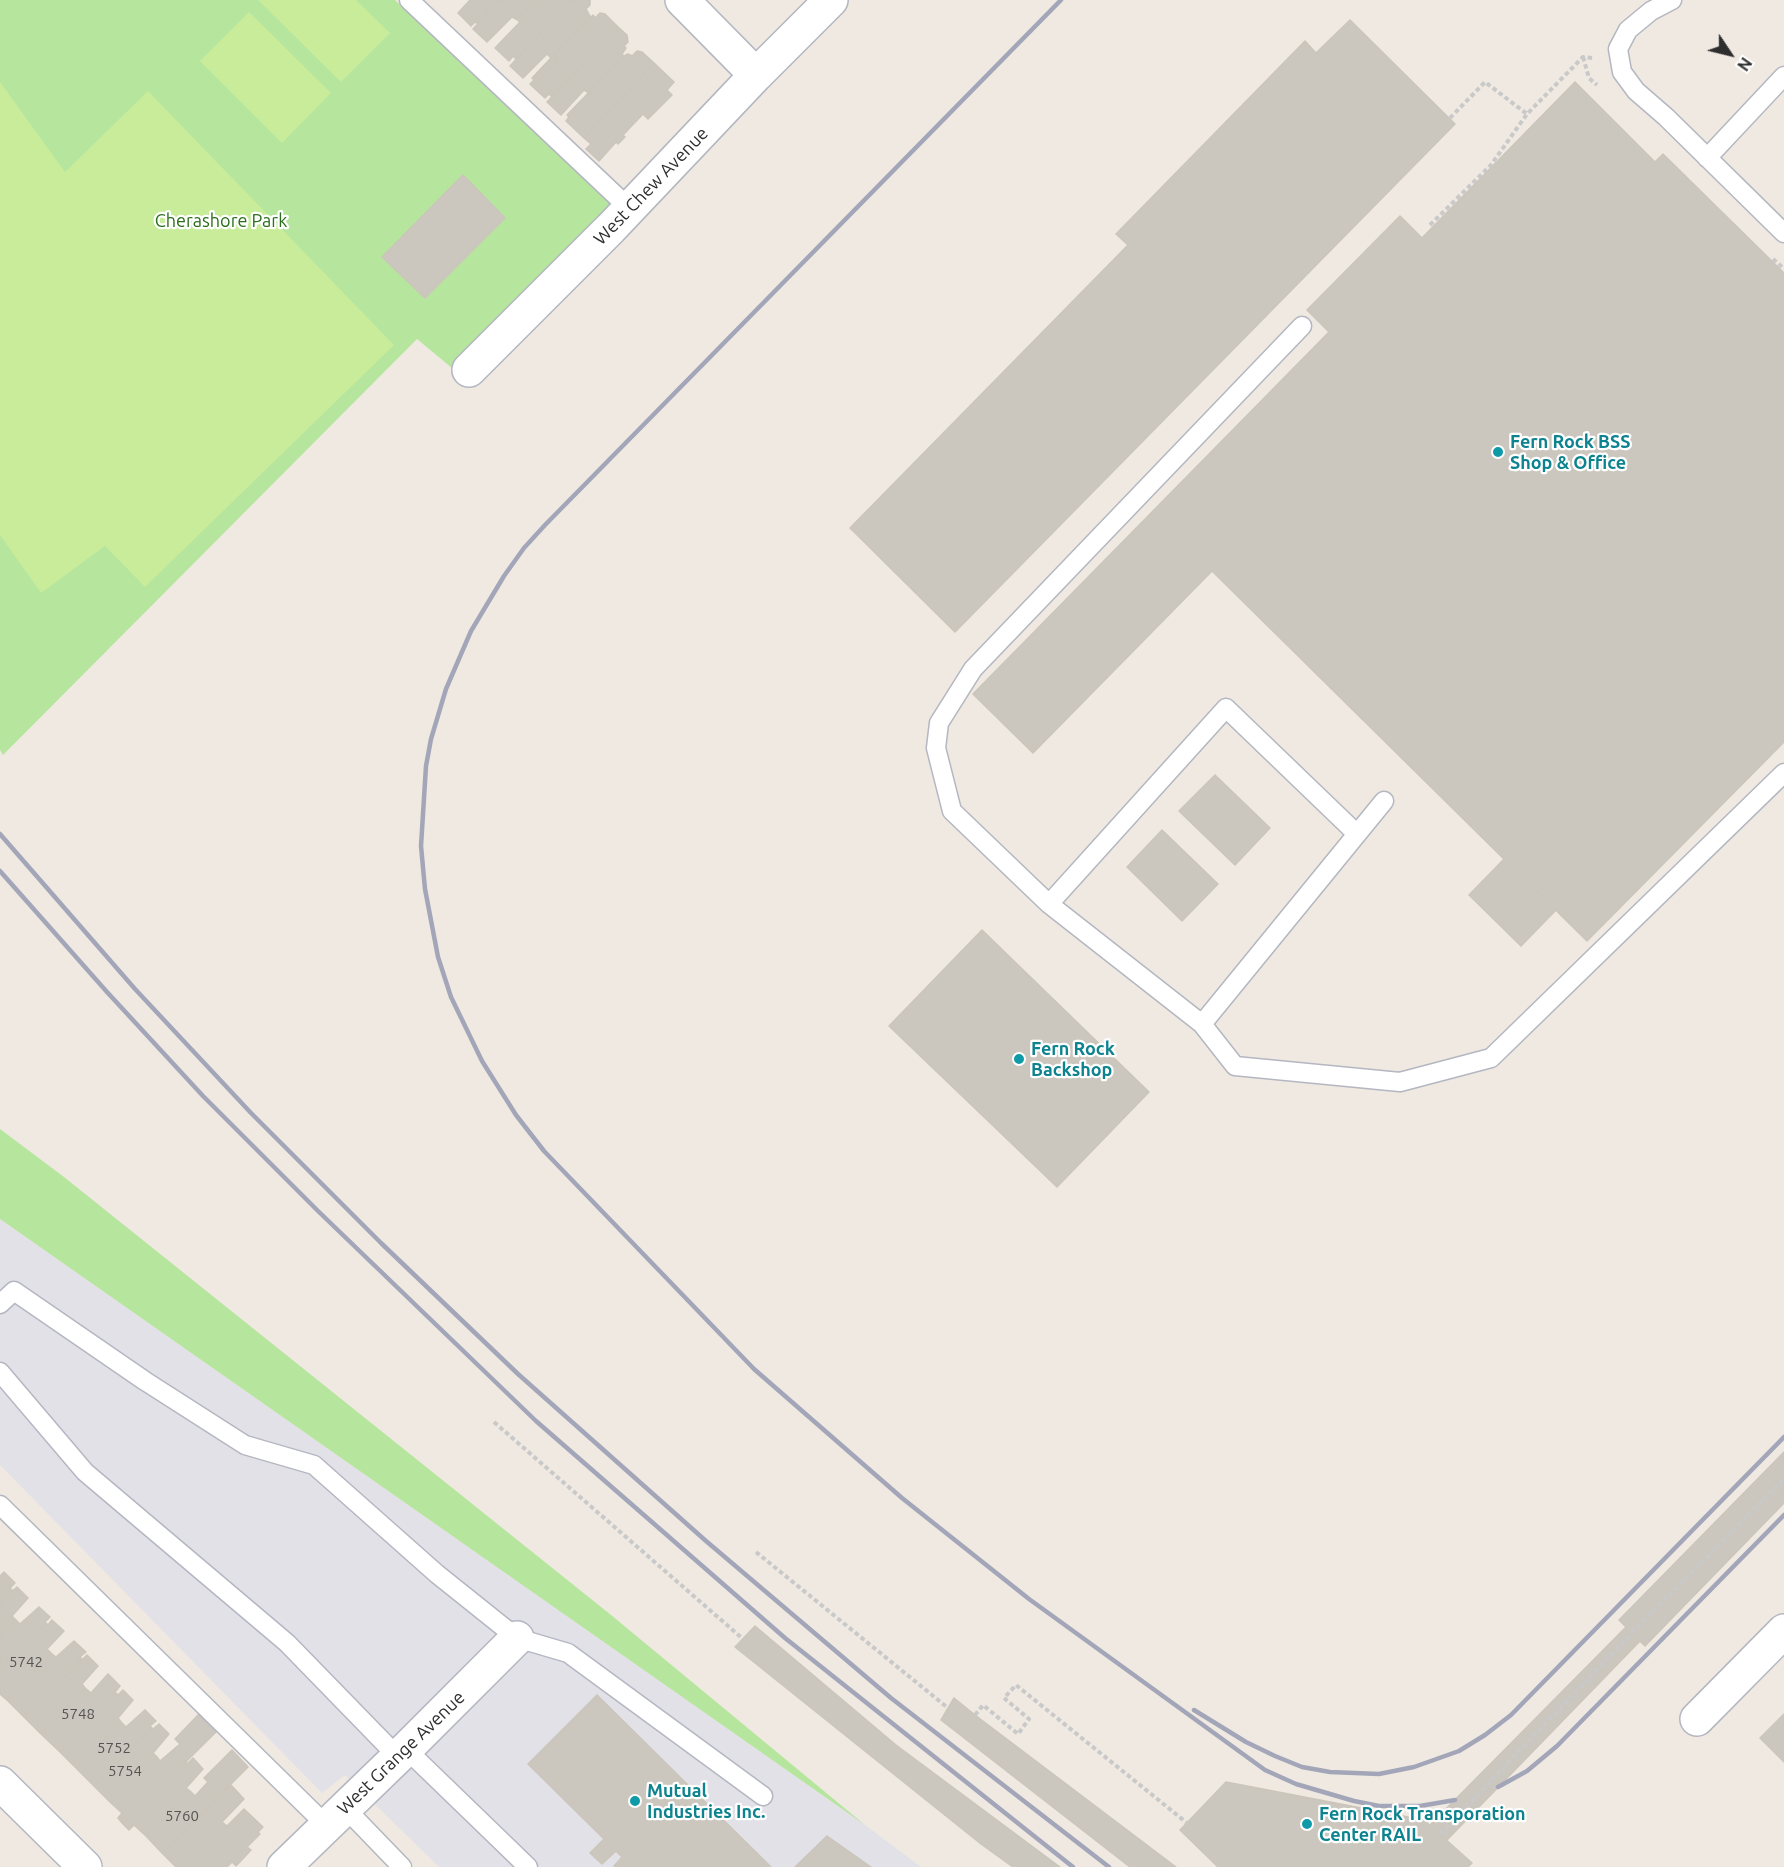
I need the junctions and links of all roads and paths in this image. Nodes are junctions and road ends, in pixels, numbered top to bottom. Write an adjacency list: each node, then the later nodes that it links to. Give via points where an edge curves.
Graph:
1 (410, 0): 11 (lane)
2 (682, 0): 6 (street)
3 (831, 0): 6 (street, West Chew Avenue)
4 (1672, 0): 10 (lane, via 1628,30 1618,50 1622,72 1636,91)
5 (1600, 58): 8 (path, via 1583,57)
6 (756, 75): 11 (street, West Chew Avenue)
7 (1784, 76): 10 (lane)
8 (1527, 114): 9 (path, via 1485,82); 12 (path, via 1491,165)
9 (1450, 118)
10 (1707, 158): 13 (lane)
11 (630, 209): 15 (street, West Chew Avenue)
12 (1430, 225)
13 (1784, 233)
14 (1302, 326): 19 (lane, via 973,669 939,723 936,748 952,811)
15 (469, 370)
16 (1784, 773): 20 (lane, via 1491,1058 1400,1082 1235,1066)
17 (1384, 801): 18 (lane)
18 (1357, 834): 19 (lane, via 1226,708); 20 (lane)
19 (1049, 904): 20 (lane)
20 (1202, 1024)
21 (0, 1304): 28 (lane, via 14,1291 145,1382 246,1445 315,1465 437,1574)
22 (0, 1372): 33 (lane, via 85,1472 287,1642)
23 (494, 1422): 29 (path)
24 (1784, 1479): 38 (path, bridge)
25 (0, 1505): 36 (lane)
26 (756, 1552): 30 (path)
27 (1784, 1631): 32 (street)
28 (517, 1638): 33 (street, West Grange Avenue); 35 (lane, via 568,1653)
29 (743, 1639)
30 (948, 1708)
31 (975, 1715): 37 (path, via 983,1705 1018,1734 1029,1719 1004,1698 1016,1685)
32 (1697, 1719)
33 (402, 1753): 36 (street, West Grange Avenue); 42 (lane)
34 (0, 1783): 39 (street)
35 (763, 1796)
36 (336, 1817): 40 (street, West Grange Avenue); 41 (lane)
37 (1187, 1823)
38 (1440, 1834)
39 (85, 1867)
40 (284, 1867)
41 (402, 1867)
42 (528, 1867)

